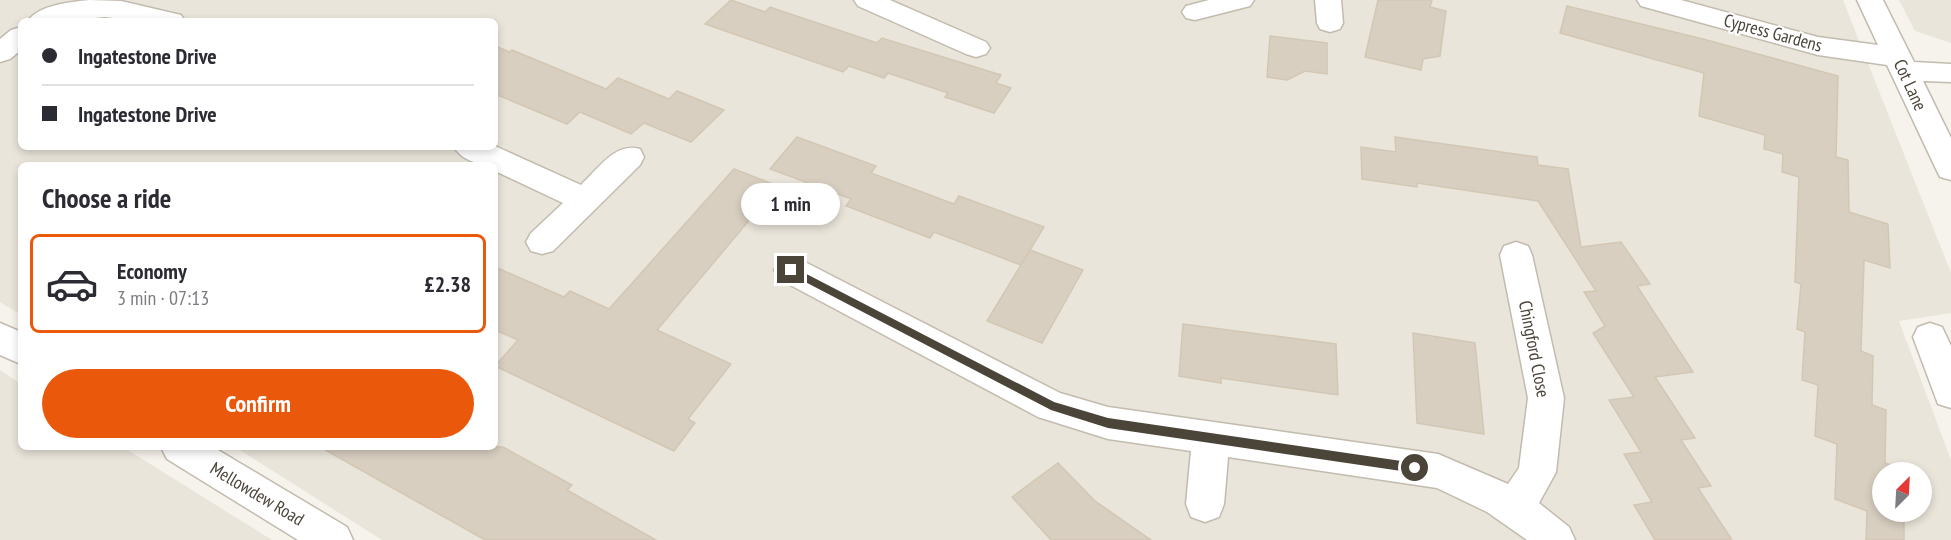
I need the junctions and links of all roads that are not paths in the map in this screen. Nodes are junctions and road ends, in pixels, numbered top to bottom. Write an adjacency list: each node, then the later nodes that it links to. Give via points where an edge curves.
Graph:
1 (868, 0): 10 (street)
2 (1241, 0): 6 (street)
3 (1650, 0): 12 (street, Cypress Gardens, via 1818,46)
4 (1870, 0): 12 (street, Cot Lane)
5 (72, 3): 7 (street); 8 (street, via 110,4)
6 (1195, 12)
7 (46, 18)
8 (161, 18)
9 (18, 38): 11 (street)
10 (976, 48)
11 (0, 53)
12 (1901, 64): 13 (street, Cypress Gardens); 16 (street, Cot Lane)
13 (1951, 73)
14 (476, 150): 17 (street)
15 (629, 157): 17 (street)
16 (1951, 169)
17 (583, 199): 18 (street)
18 (542, 242)
19 (1516, 255): 28 (street, Chingford Close, via 1546,398 1537,472)
20 (791, 270): 25 (street, via 1051,405 1108,423)
21 (0, 337): 23 (street)
22 (1930, 337): 24 (street)
23 (18, 348)
24 (1951, 393)
25 (1211, 439): 27 (street); 28 (street, via 1438,471 1475,485)
26 (185, 450): 29 (street, Mellowdew Road)
27 (1205, 504)
28 (1514, 509): 30 (street)
29 (333, 540)
30 (1555, 540)

